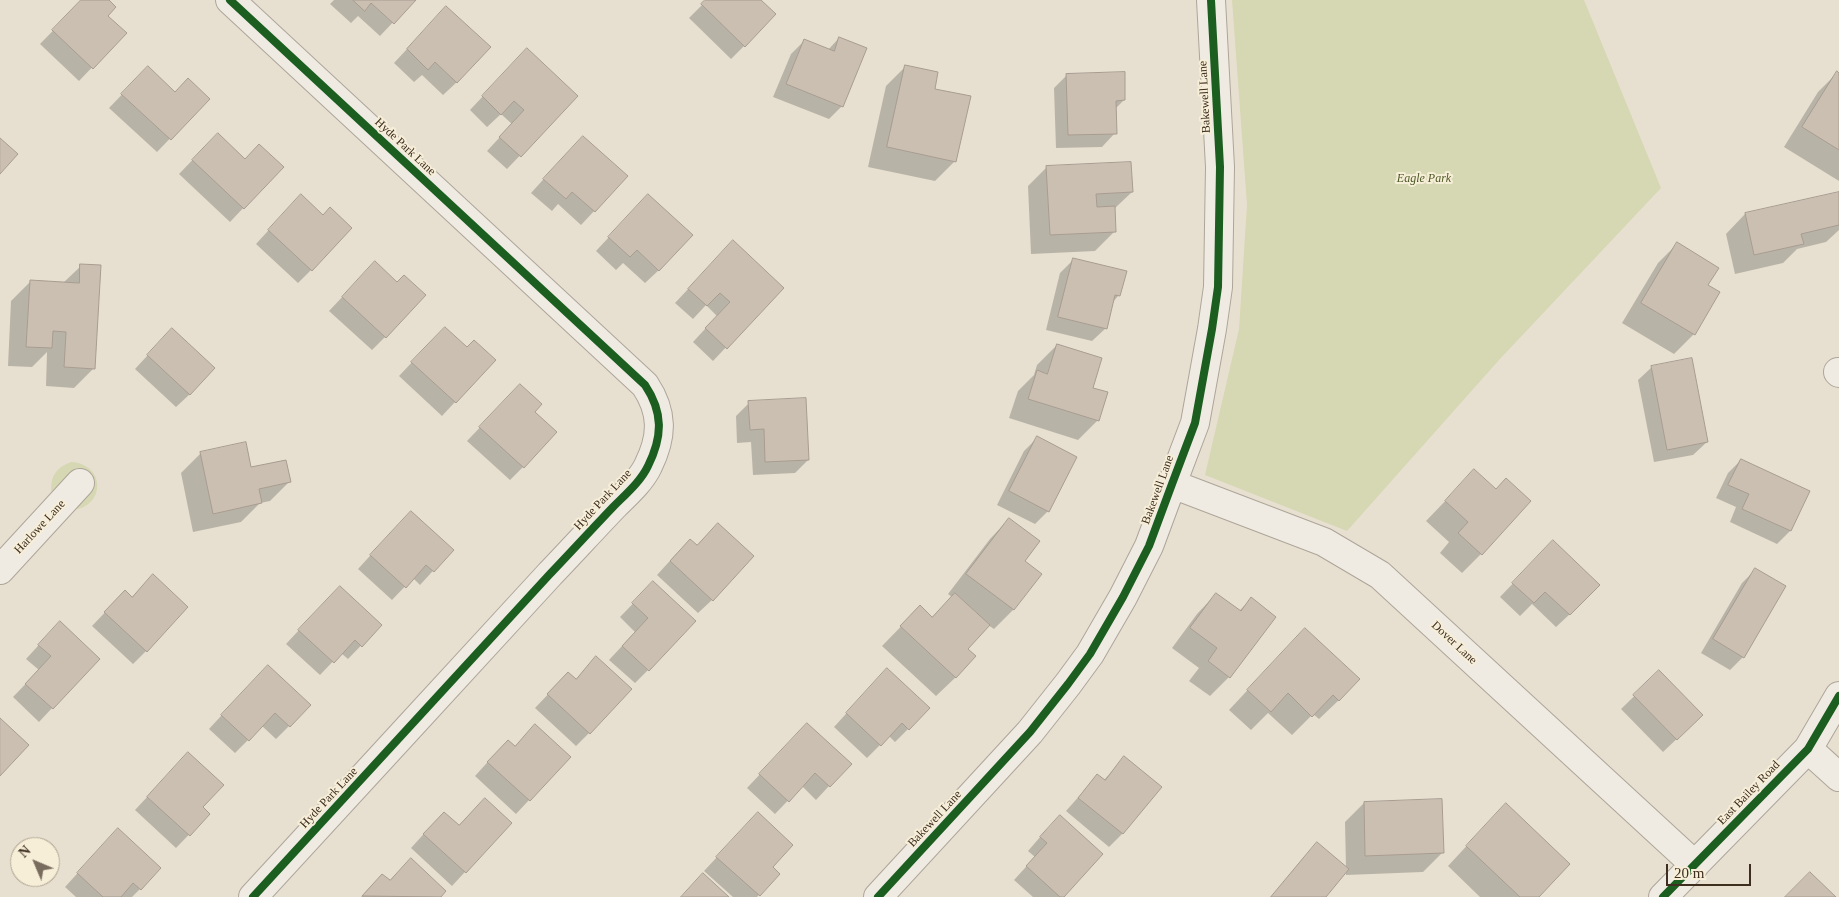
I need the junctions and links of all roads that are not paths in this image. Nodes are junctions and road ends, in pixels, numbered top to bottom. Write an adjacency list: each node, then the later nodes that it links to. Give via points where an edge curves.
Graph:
1 (230, 0): 10 (street, Hyde Park Lane, via 645,385 654,398 659,416 655,452 634,485)
2 (1211, 0): 4 (street, Bakewell Lane, via 1220,167 1218,286 1195,423)
3 (80, 483): 5 (street, Harlowe Lane)
4 (1172, 484): 9 (street, Dover Lane, via 1324,542 1380,575); 11 (street, Bakewell Lane, via 1149,546 1090,654 1030,732)
5 (0, 570)
6 (1839, 696): 7 (street, East Bailey Road)
7 (1808, 749): 8 (street); 9 (street, East Bailey Road)
8 (1839, 777)
9 (1695, 865): 12 (street, East Bailey Road)
10 (253, 897)
11 (878, 897)
12 (1663, 897)

